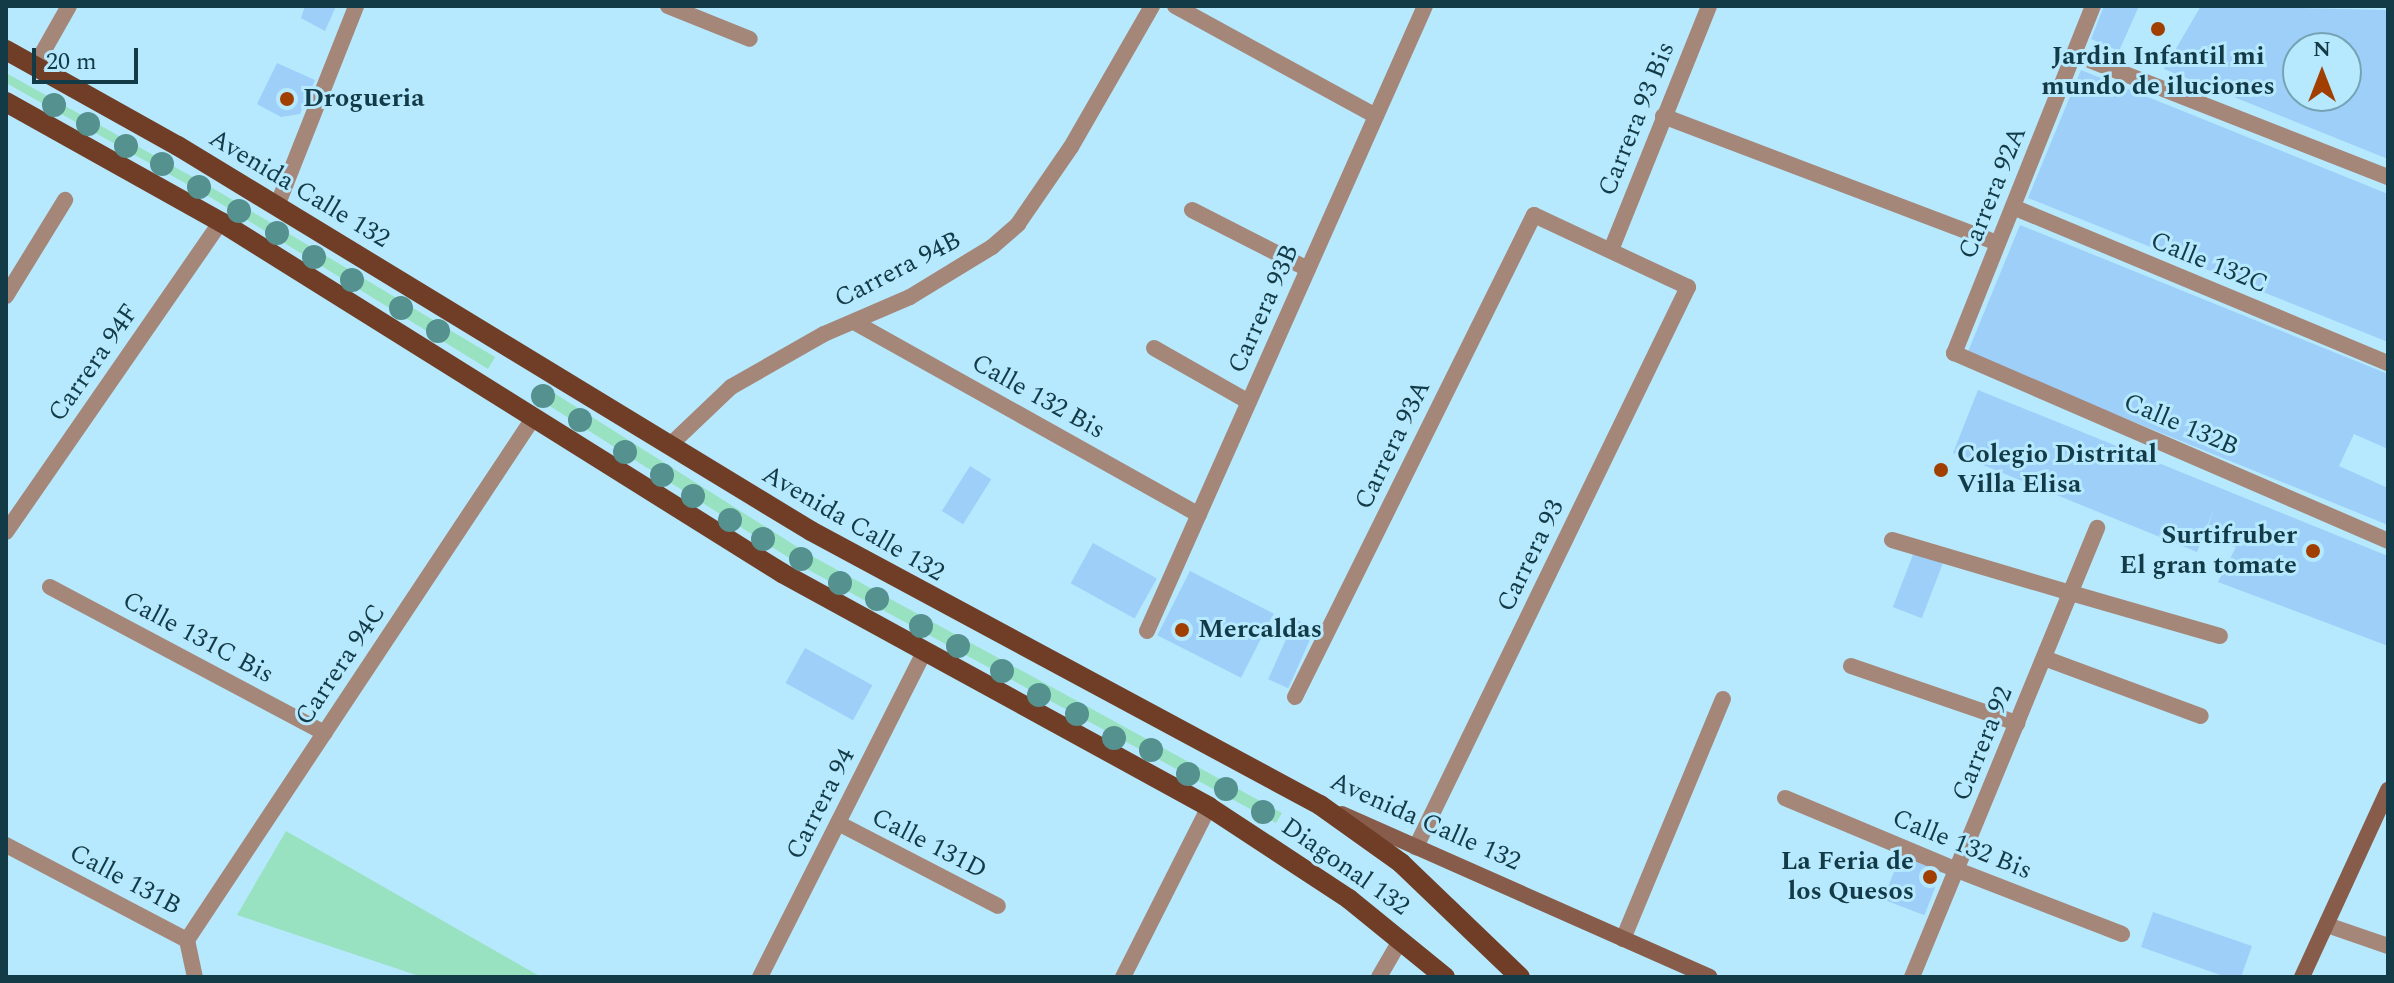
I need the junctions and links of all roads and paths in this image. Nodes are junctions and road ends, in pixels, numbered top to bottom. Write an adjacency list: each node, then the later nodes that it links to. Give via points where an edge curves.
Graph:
1 (69, 6): 12 (street)
2 (356, 6): 18 (street)
3 (668, 6): 9 (street)
4 (1152, 6): 26 (street, Carrera 94B, via 1071,147 1018,224 961,267)
5 (1175, 6): 14 (street)
6 (1425, 6): 14 (street, Carrera 93B)
7 (1709, 6): 15 (street, Carrera 93 Bis)
8 (2093, 6): 11 (street, Carrera 92A)
9 (750, 39)
10 (6, 50): 12 (main road, Avenida Calle 132)
11 (2074, 54): 16 (street); 19 (street, Carrera 92A)
12 (35, 66): 18 (main road, Avenida Calle 132)
13 (6, 102): 21 (main road)
14 (1376, 116): 24 (street, Carrera 93B)
15 (1663, 116): 22 (street); 23 (street, Carrera 93 Bis)
16 (2388, 177)
17 (65, 200): 25 (street)
18 (277, 206): 32 (main road, Avenida Calle 132)
19 (2013, 207): 22 (street, Carrera 92A); 29 (street, Calle 132C)
20 (1192, 210): 24 (street)
21 (221, 222): 31 (main road); 35 (street, Carrera 94F)
22 (1998, 243): 28 (street, Carrera 92A)
23 (1611, 250): 45 (street, Carrera 93A, via 1534,215); 56 (street, Carrera 93, via 1688,287)
24 (1308, 269): 30 (street, Carrera 93B)
25 (6, 296)
26 (854, 322): 32 (street, Carrera 94B, via 731,387); 33 (street, Calle 132 Bis)
27 (1154, 348): 30 (street)
28 (1954, 353): 37 (street, Calle 132B)
29 (2388, 363)
30 (1249, 402): 33 (street, Carrera 93B)
31 (534, 417): 42 (main road, via 782,573); 49 (street, Carrera 94C)
32 (669, 446): 52 (main road, Avenida Calle 132, via 948,609)
33 (1199, 515): 40 (street, Carrera 93B)
34 (2097, 528): 39 (street, Carrera 92)
35 (6, 532)
36 (1892, 540): 39 (street)
37 (2388, 541)
38 (50, 587): 49 (street, Calle 131C Bis)
39 (2071, 593): 41 (street); 43 (street, Carrera 92)
40 (1147, 631)
41 (2220, 636)
42 (924, 652): 53 (main road); 54 (street, Carrera 94)
43 (2044, 658): 47 (street); 48 (street, Carrera 92)
44 (1851, 666): 48 (street)
45 (1295, 697)
46 (1723, 699): 62 (street)
47 (2201, 716)
48 (2017, 723): 57 (street, Carrera 92)
49 (325, 733): 63 (street, Carrera 94C)
50 (2388, 790): 59 (main road)
51 (1785, 798): 57 (street, Calle 132 Bis)
52 (1320, 805): 56 (main road, Avenida Calle 132); 70 (main road, Diagonal 132, via 1401,863)
53 (1209, 807): 61 (main road, Diagonal 132, via 1308,870); 67 (street)
54 (838, 823): 58 (street, Calle 131D); 66 (street, Carrera 94)
55 (6, 845): 63 (street, Calle 131B)
56 (1416, 847): 62 (main road, Avenida Calle 132)
57 (1957, 870): 60 (street, Calle 132 Bis); 72 (street, Carrera 92)
58 (998, 906)
59 (2327, 925): 64 (street); 73 (main road)
60 (2122, 934)
61 (1401, 939): 68 (street); 69 (main road, Diagonal 132)
62 (1623, 939): 71 (main road, Avenida Calle 132)
63 (187, 940): 65 (street, Calle 131B)
64 (2388, 946)
65 (195, 977)
66 (760, 977)
67 (1123, 977)
68 (1379, 977)
69 (1445, 977)
70 (1520, 977)
71 (1710, 977)
72 (1912, 977)
73 (2302, 977)

